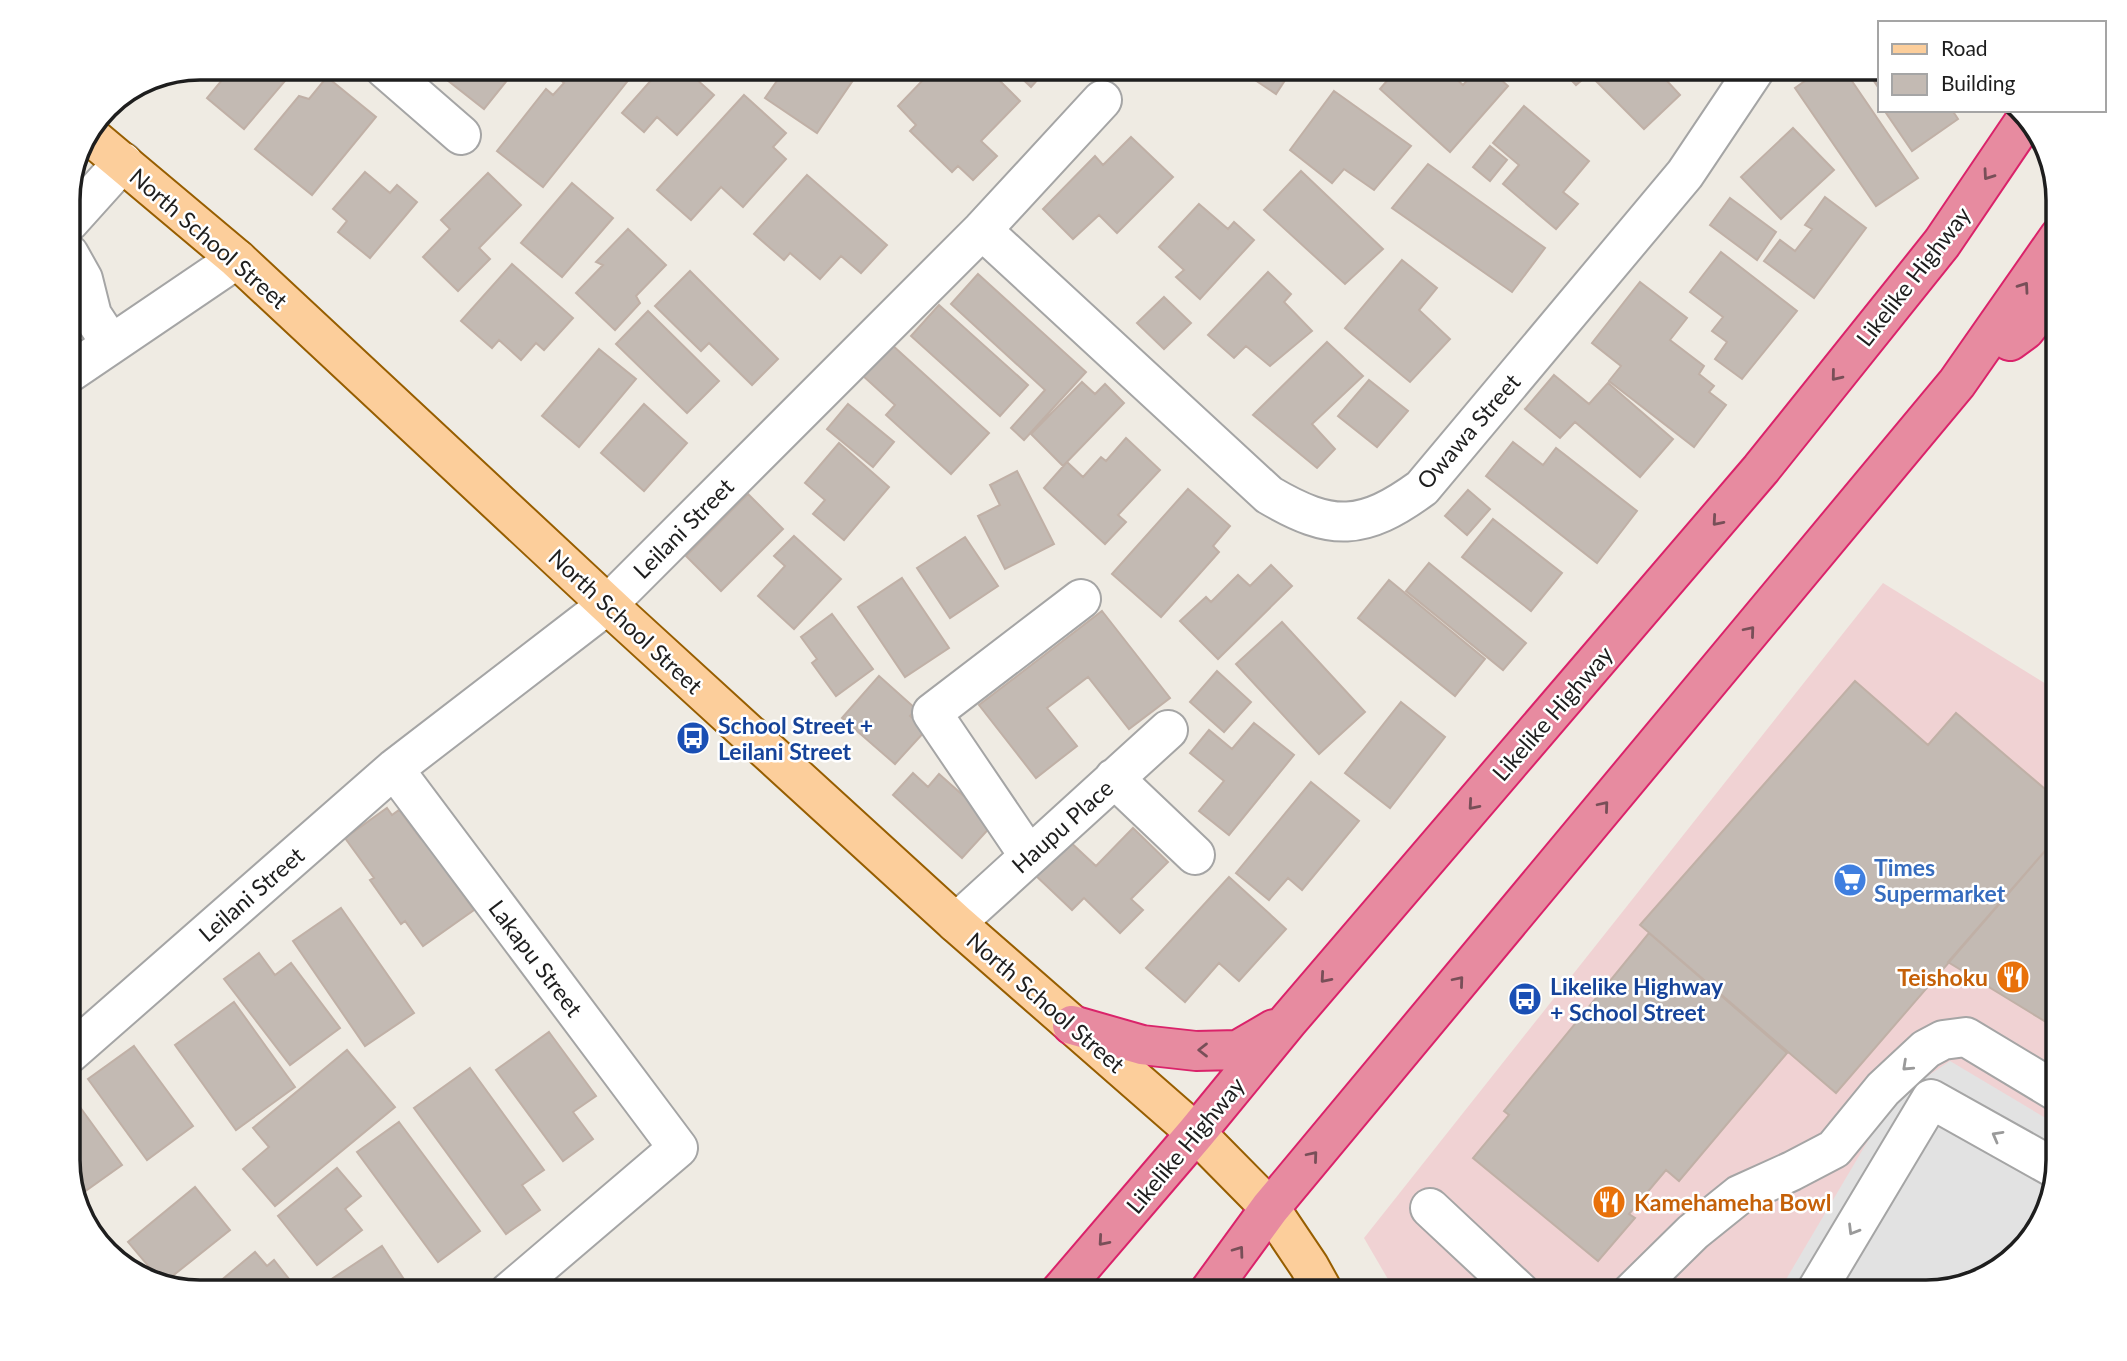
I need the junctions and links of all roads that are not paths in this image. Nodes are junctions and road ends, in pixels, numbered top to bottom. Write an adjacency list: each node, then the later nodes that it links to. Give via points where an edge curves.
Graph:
1 (398, 80): 5 (street)
2 (1748, 80): 9 (street, Owawa Street, via 1685,174 1422,488 1393,509 1360,521 1320,520 1269,495)
3 (1102, 100): 9 (street, Leilani Street)
4 (2021, 126): 25 (highway, Likelike Highway, one-way to 25, via 1942,243 1761,469)
5 (461, 135)
6 (97, 141): 7 (main road, North School Street)
7 (123, 162): 8 (street); 11 (main road, North School Street)
8 (81, 209)
9 (982, 230): 18 (street, Leilani Street)
10 (2046, 256): 16 (highway, one-way to 10)
11 (237, 259): 14 (street); 18 (main road, North School Street)
12 (81, 275): 14 (street, via 92,315)
13 (2046, 303): 16 (highway, via 2025,330)
14 (111, 344): 15 (street)
15 (81, 365)
16 (1957, 383): 31 (highway, one-way to 16)
17 (1081, 598): 23 (street, via 932,713)
18 (607, 605): 20 (street, Leilani Street); 24 (main road, North School Street)
19 (1168, 730): 21 (street, Haupu Place)
20 (394, 769): 27 (street, Leilani Street); 33 (street, Lakapu Street, via 678,1148)
21 (1114, 778): 22 (street); 23 (street, Haupu Place)
22 (1195, 855)
23 (1029, 856): 24 (street, Haupu Place)
24 (956, 923): 26 (main road, North School Street)
25 (1288, 1021): 26 (highway, one-way to 26, via 1238,1050 1196,1051 1142,1045); 29 (highway, Likelike Highway)
26 (1072, 1025): 29 (main road, North School Street)
27 (81, 1043)
28 (2046, 1085): 38 (street, one-way to 38, via 1966,1037 1943,1040 1926,1049 1883,1089 1834,1149 1739,1195)
29 (1196, 1133): 31 (main road, North School Street); 34 (highway, Likelike Highway, one-way to 34)
30 (2046, 1163): 39 (street, one-way to 39, via 1931,1099)
31 (1270, 1208): 35 (highway, one-way to 31); 36 (main road, North School Street)
32 (1430, 1208): 37 (street)
33 (523, 1280)
34 (1070, 1280)
35 (1217, 1280)
36 (1317, 1280)
37 (1507, 1280)
38 (1644, 1280)
39 (1823, 1280)

